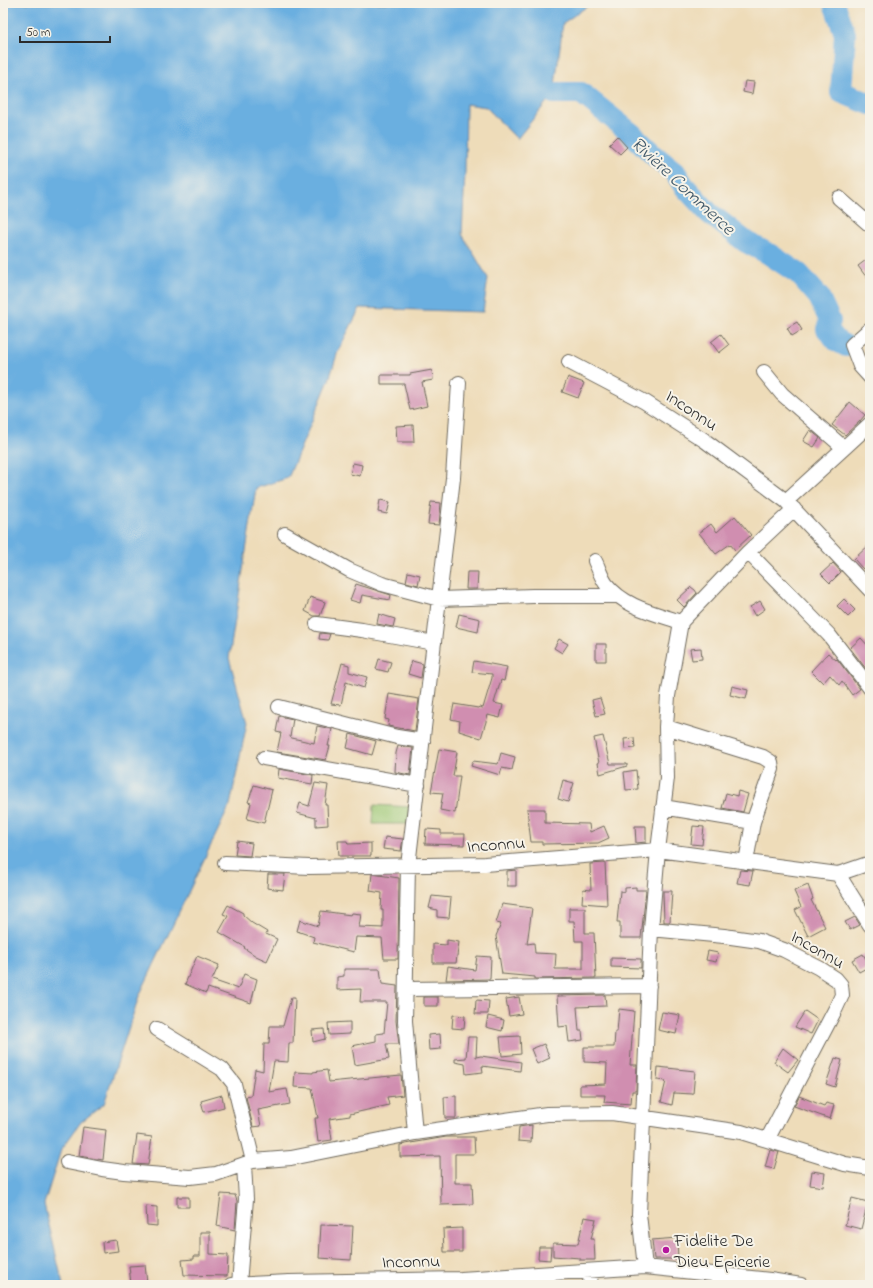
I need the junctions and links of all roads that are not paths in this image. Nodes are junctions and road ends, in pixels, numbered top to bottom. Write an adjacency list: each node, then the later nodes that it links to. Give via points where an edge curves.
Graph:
1 (838, 198): 2 (street)
2 (870, 225)
3 (870, 329): 6 (street, via 852,345 860,366)
4 (569, 362): 10 (street, Inconnu, via 652,406 704,440)
5 (764, 372): 9 (street, via 782,394)
6 (870, 377)
7 (459, 383): 16 (street, via 453,478)
8 (870, 424): 9 (street)
9 (844, 448): 10 (street)
10 (790, 505): 12 (street); 14 (street, Inconnu)
11 (285, 534): 16 (street, via 375,582)
12 (748, 552): 17 (street); 20 (street, via 829,635)
13 (595, 561): 15 (street, via 606,583)
14 (870, 590)
15 (618, 596): 16 (street); 17 (street, via 632,605)
16 (439, 599): 19 (street)
17 (681, 622): 22 (street, via 668,696)
18 (317, 624): 19 (street)
19 (434, 643): 23 (street)
20 (870, 688)
21 (279, 707): 23 (street, via 397,737)
22 (666, 727): 26 (street, via 667,778); 27 (street, via 763,757 771,762 772,769)
23 (423, 741): 25 (street)
24 (264, 758): 25 (street)
25 (418, 785): 32 (street)
26 (664, 807): 27 (street); 28 (street)
27 (753, 822): 29 (street)
28 (658, 850): 29 (street, Inconnu); 32 (street, Inconnu, via 486,864); 35 (street)
29 (746, 862): 33 (street, Inconnu)
30 (225, 863): 32 (street, Inconnu, via 310,867)
31 (870, 863): 33 (street, Inconnu)
32 (408, 866): 37 (street)
33 (838, 874): 34 (street)
34 (870, 925)
35 (651, 929): 36 (street); 41 (street, Inconnu, via 759,941 820,968 841,985 842,995 836,1008)
36 (649, 986): 37 (street); 39 (street)
37 (406, 989): 40 (street, via 405,1021)
38 (157, 1029): 43 (street, via 222,1069 234,1084)
39 (643, 1117): 40 (street, via 612,1113 547,1114); 41 (street, via 741,1132); 45 (street, via 640,1214)
40 (415, 1133): 43 (street, via 291,1158)
41 (767, 1140): 44 (street, via 845,1164)
42 (67, 1162): 43 (street, via 109,1170 190,1177 216,1174)
43 (248, 1163): 48 (street)
44 (870, 1168)
45 (645, 1268): 46 (street, Inconnu); 49 (street, Inconnu)
46 (591, 1278): 47 (street, Inconnu)
47 (289, 1284): 48 (street, Inconnu)
48 (235, 1285)
49 (801, 1285)

